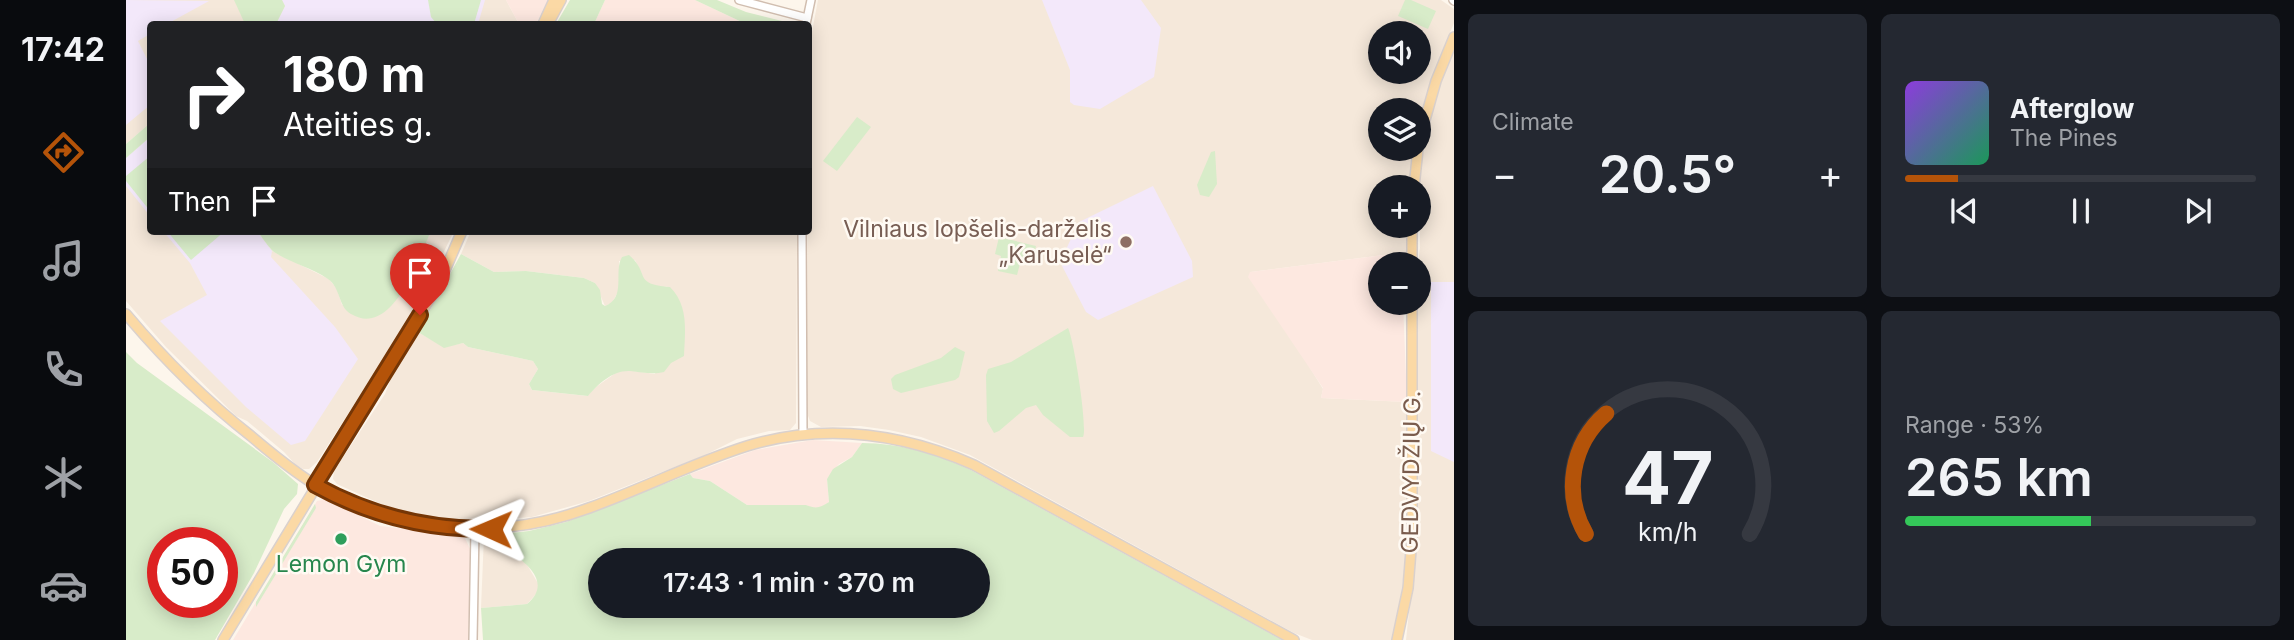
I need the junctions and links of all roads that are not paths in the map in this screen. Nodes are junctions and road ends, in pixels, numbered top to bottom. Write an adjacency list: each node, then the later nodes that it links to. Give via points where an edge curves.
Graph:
1 (554, 0): 5 (main road)
2 (561, 0): 6 (main road)
3 (739, 0): 7 (street)
4 (811, 0): 7 (street)
5 (544, 21)
6 (550, 21)
7 (806, 21)
8 (1454, 37): 9 (main road)
9 (1431, 98)
10 (460, 235): 15 (main road, via 437,286)
11 (802, 235): 14 (street)
12 (126, 314): 15 (main road, via 214,405)
13 (1412, 315): 20 (main road, GEDVYDŽIŲ G., via 1412,538)
14 (803, 435): 16 (main road, via 724,454 566,516); 19 (main road, via 869,434 964,460)
15 (315, 485): 16 (main road, via 398,520); 17 (main road)
16 (475, 529): 18 (street)
17 (223, 640)
18 (472, 640)
19 (1294, 640)
20 (1397, 640)

